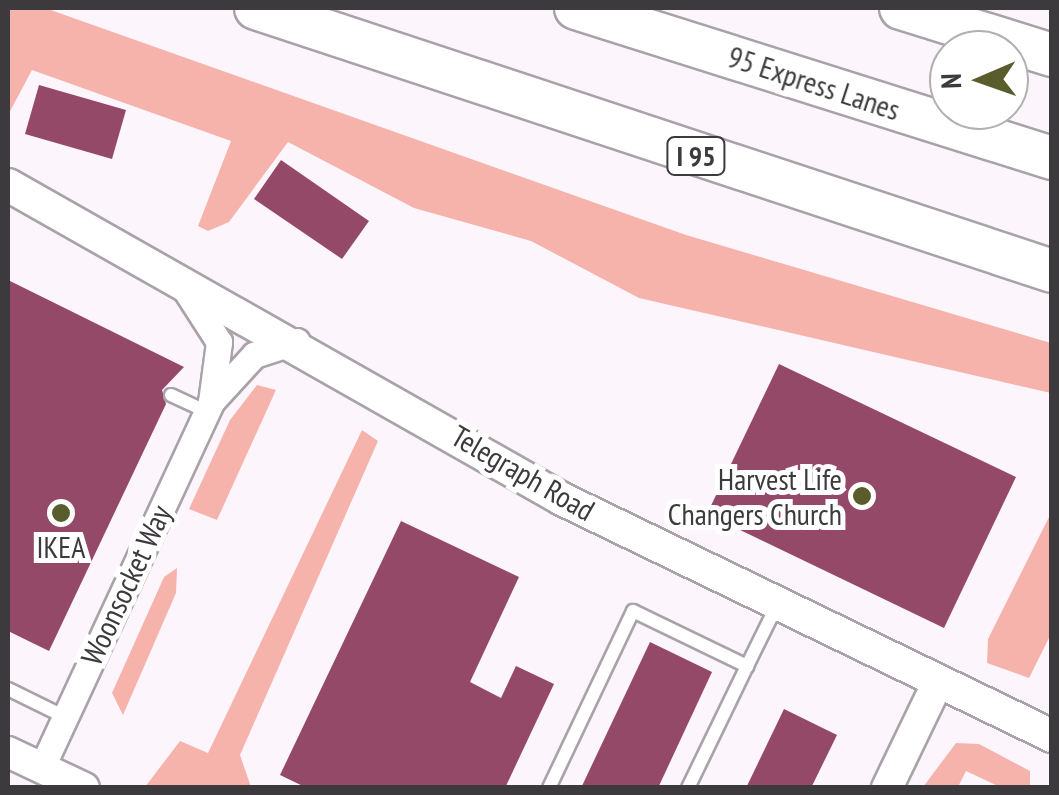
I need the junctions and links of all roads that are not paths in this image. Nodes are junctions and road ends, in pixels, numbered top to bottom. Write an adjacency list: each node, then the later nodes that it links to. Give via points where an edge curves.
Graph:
1 (256, 8): 7 (highway, I 95)
2 (576, 8): 5 (highway, 95 Express Lanes)
3 (900, 8): 4 (highway)
4 (1052, 55)
5 (1052, 158)
6 (8, 185): 8 (main road, Telegraph Road)
7 (1039, 266)
8 (174, 273): 9 (main road, Telegraph Road); 11 (street, Woonsocket Way, via 217,335)
9 (296, 341): 11 (street, Woonsocket Way, via 254,354); 12 (main road, Telegraph Road, via 562,499)
10 (171, 395): 11 (lane)
11 (209, 407): 16 (street, Woonsocket Way)
12 (777, 604): 13 (lane); 14 (main road, Telegraph Road)
13 (746, 666): 21 (lane, via 633,611); 22 (lane)
14 (937, 684): 17 (main road, Telegraph Road); 23 (street)
15 (8, 689): 16 (lane)
16 (64, 717): 19 (street, Woonsocket Way)
17 (1052, 736)
18 (8, 752): 19 (street)
19 (41, 768): 20 (street)
20 (84, 788)
21 (548, 788)
22 (688, 788)
23 (887, 788)

